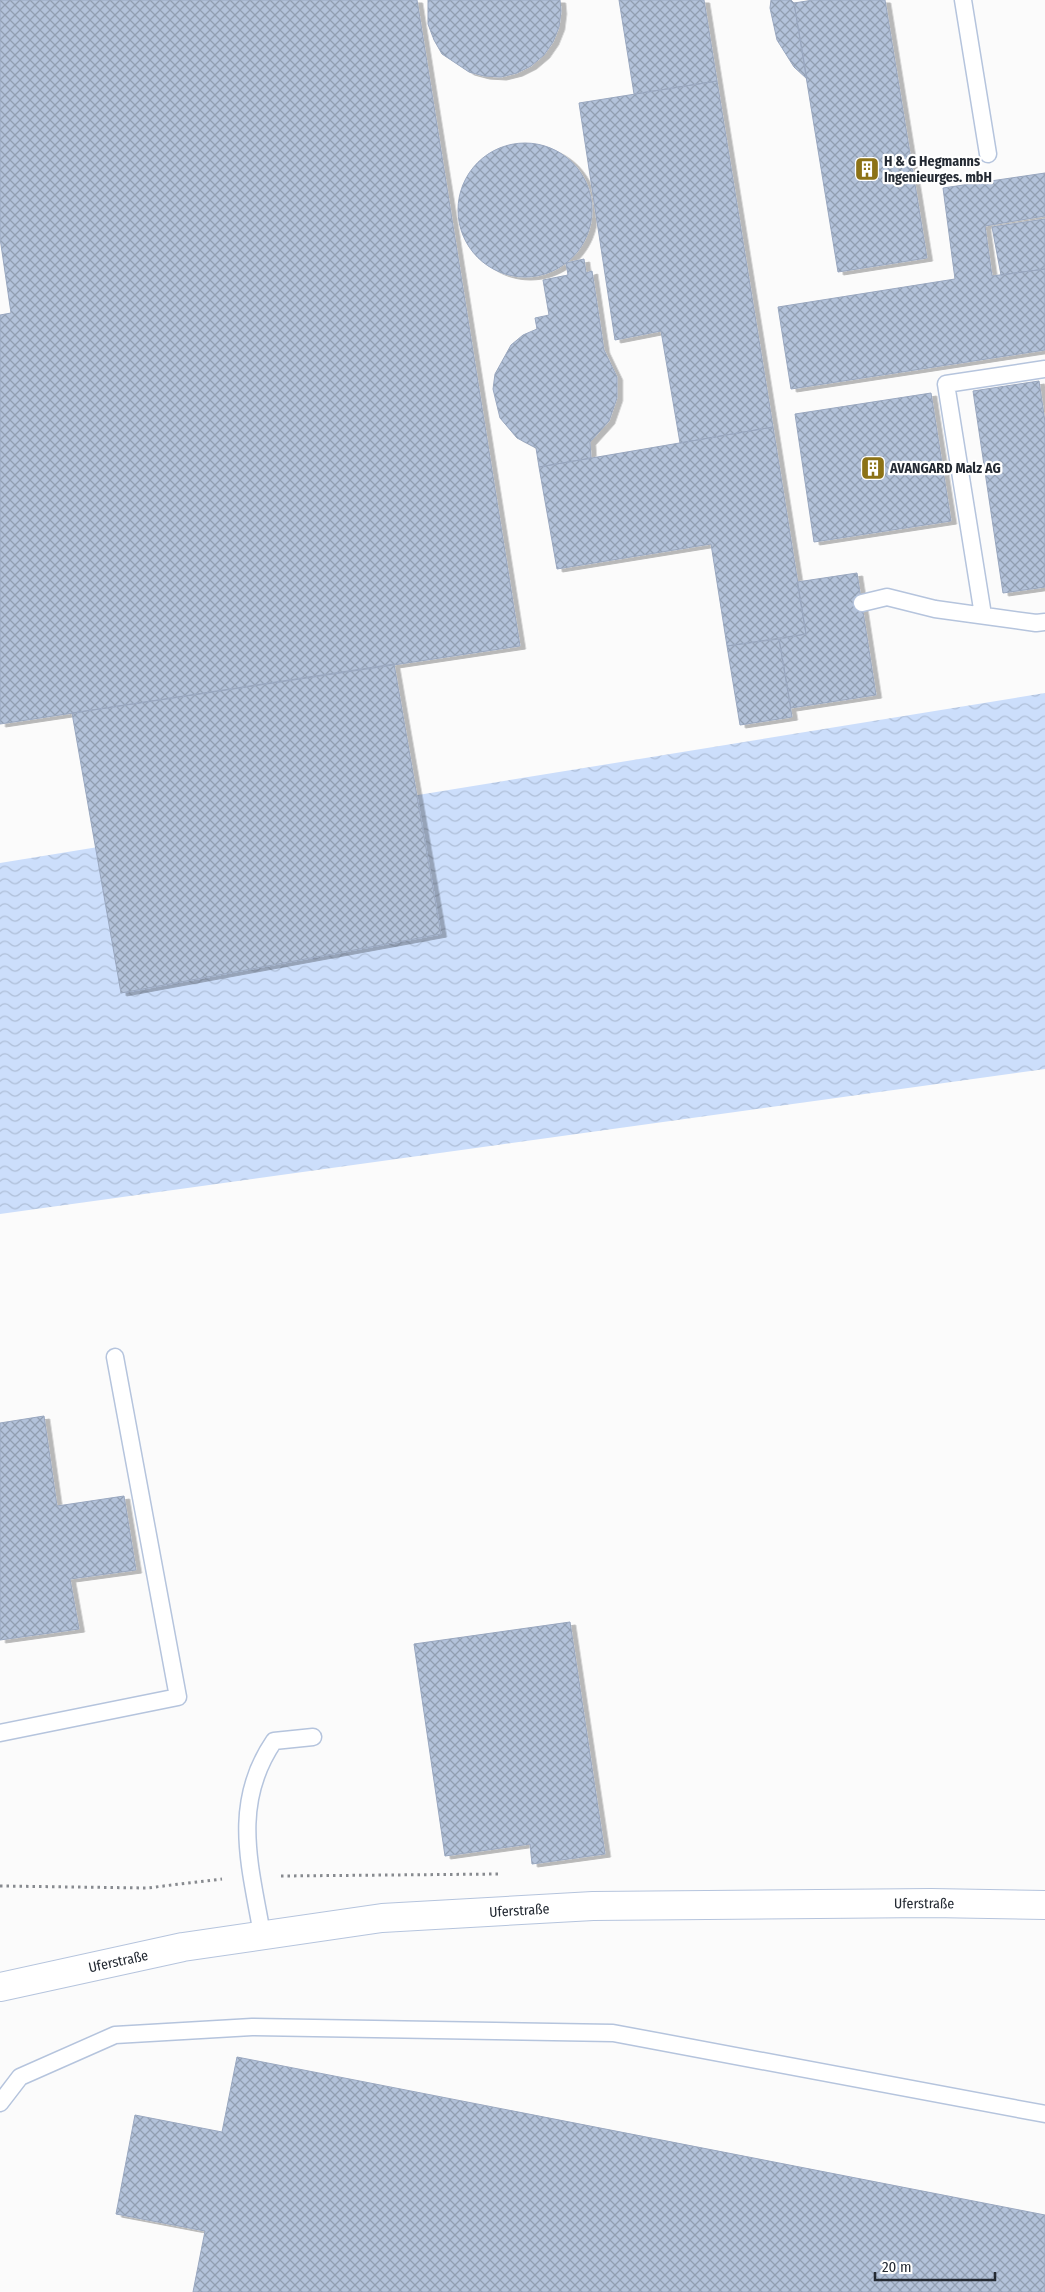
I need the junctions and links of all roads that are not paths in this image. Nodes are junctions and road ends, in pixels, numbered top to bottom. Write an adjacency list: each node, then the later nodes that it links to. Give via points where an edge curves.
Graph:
1 (963, 0): 2 (lane)
2 (988, 154)
3 (1045, 369): 5 (lane, via 946,384)
4 (862, 603): 5 (lane, via 887,597 936,609)
5 (983, 615): 6 (lane, via 1036,624)
6 (1045, 622)
7 (115, 1357): 8 (lane, via 178,1697)
8 (0, 1733)
9 (312, 1737): 11 (lane, via 274,1741 267,1750 250,1793 246,1841)
10 (1045, 1905): 11 (main road, Uferstraße, via 593,1906 382,1918)
11 (262, 1934): 12 (main road, Uferstraße, via 183,1947)
12 (0, 1987)
13 (0, 2103): 14 (lane, via 20,2077 116,2034 252,2027 613,2033)
14 (1045, 2114)

